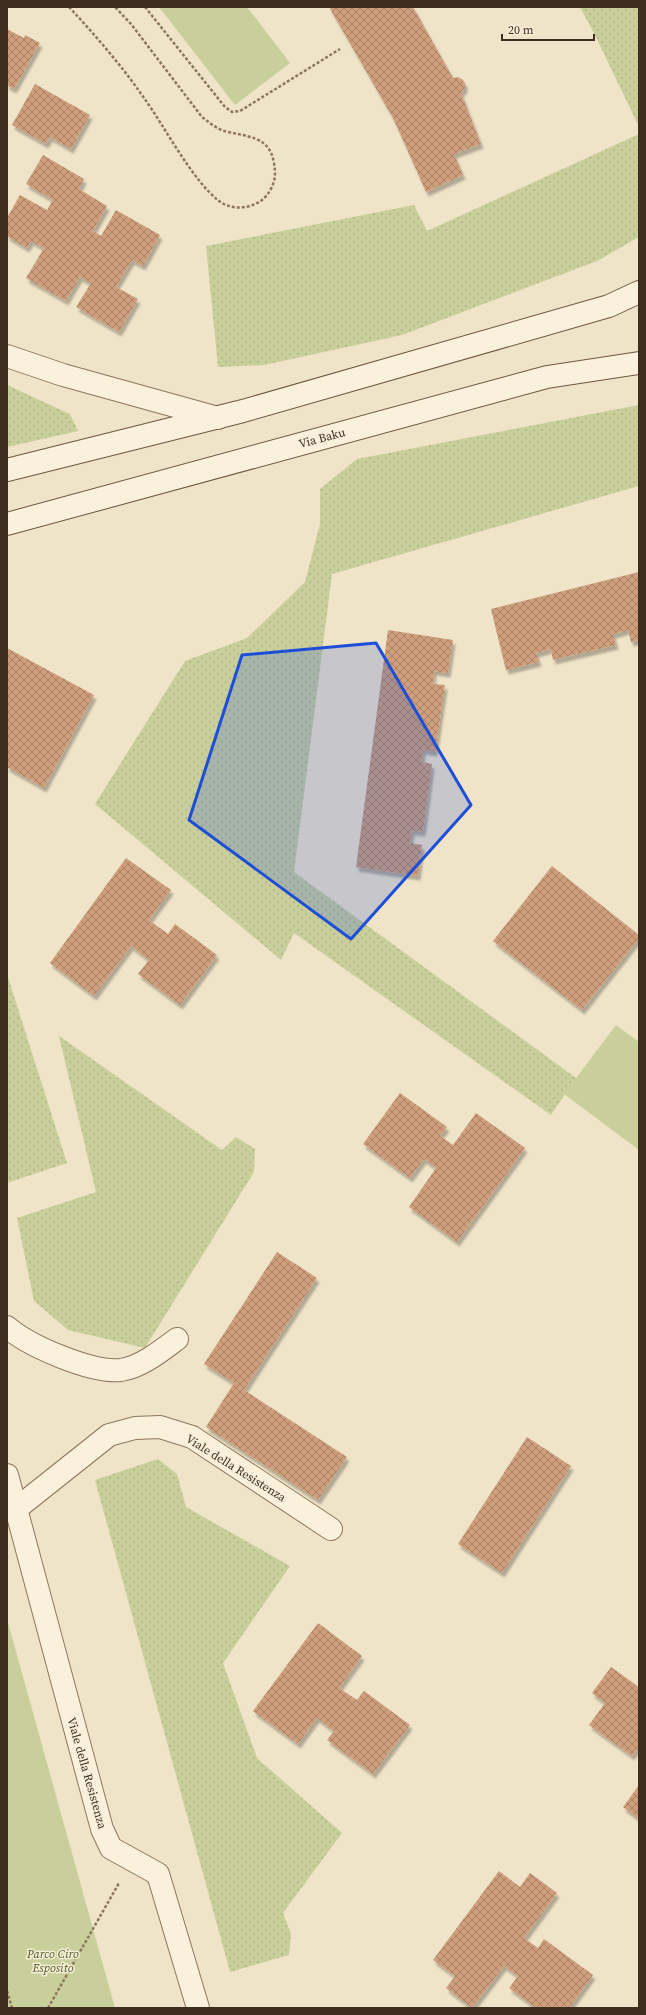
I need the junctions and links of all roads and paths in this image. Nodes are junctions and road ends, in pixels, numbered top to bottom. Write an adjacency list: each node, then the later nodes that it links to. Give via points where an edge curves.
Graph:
1 (69, 7): 2 (path, via 144,97 205,187 220,202 234,208 249,207 261,201 275,178 275,160 268,148 258,139 227,132 202,117 131,24)
2 (115, 7)
3 (144, 7): 4 (path, via 225,107 232,112 240,111)
4 (340, 49)
5 (639, 292): 8 (street, via 609,306)
6 (7, 356): 8 (street, via 63,375)
7 (639, 363): 10 (street, Via Baku, via 547,376)
8 (218, 418): 9 (street)
9 (7, 470)
10 (7, 524)
11 (7, 1327): 12 (street, via 18,1336 84,1366 121,1370 154,1358)
12 (177, 1339)
13 (7, 1475): 14 (street, Viale della Resistenza)
14 (16, 1509): 15 (street, Viale della Resistenza, via 109,1435 136,1428 160,1427 192,1437); 16 (street, Viale della Resistenza, via 102,1829 111,1848)
15 (331, 1529)
16 (132, 1859): 19 (path); 20 (street, Viale della Resistenza, via 158,1874)
17 (7, 1991): 18 (path)
18 (12, 2008)
19 (48, 2008)
20 (198, 2008)

